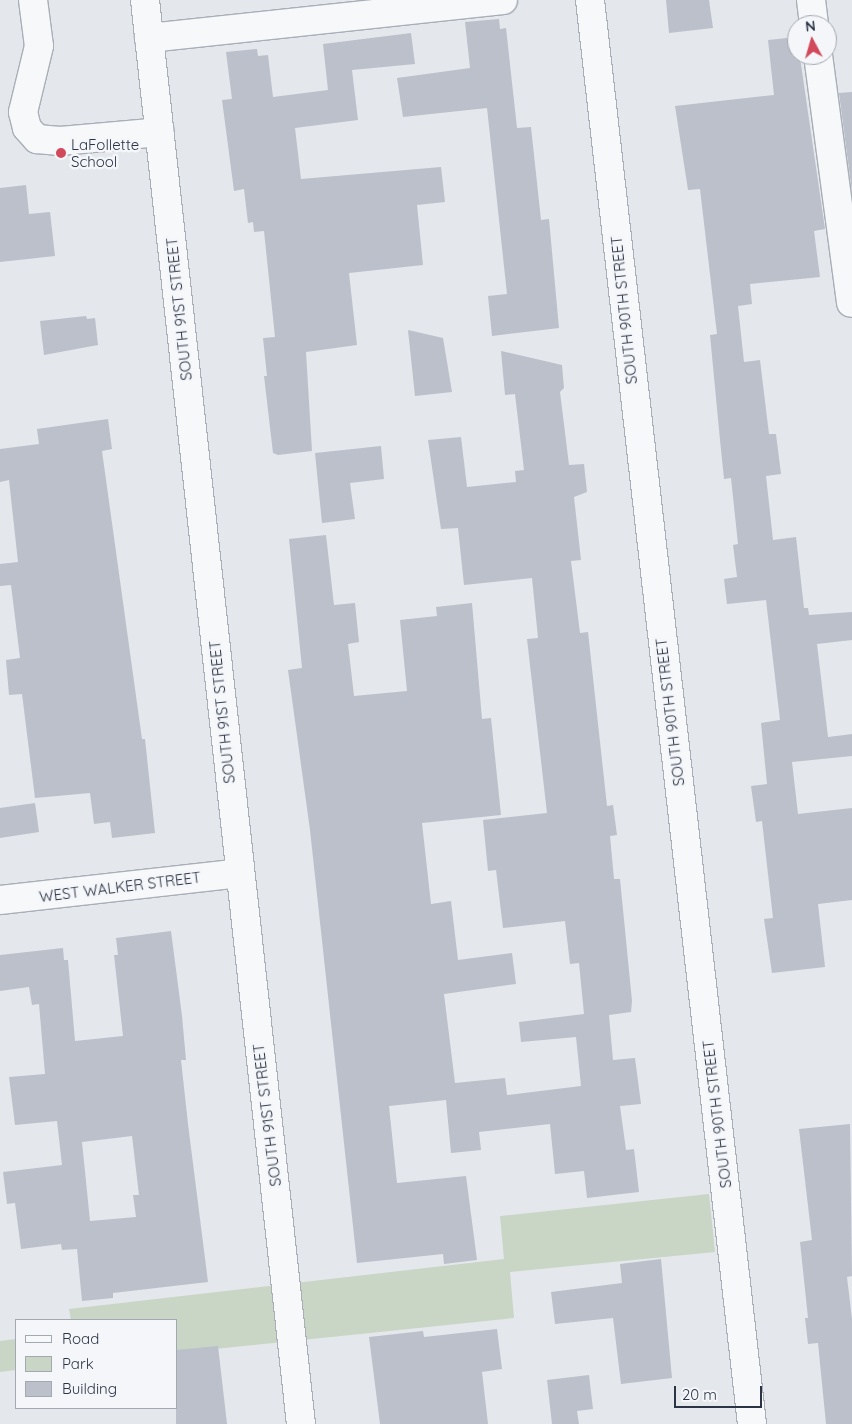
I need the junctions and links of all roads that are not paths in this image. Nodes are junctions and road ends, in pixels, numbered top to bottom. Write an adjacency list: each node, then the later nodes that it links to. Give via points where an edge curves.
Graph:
1 (33, 0): 9 (street, via 39,46 23,112 27,128 37,139 60,141)
2 (145, 0): 7 (street, SOUTH 91ST STREET)
3 (503, 0): 7 (street)
4 (590, 0): 14 (street, SOUTH 90TH STREET)
5 (811, 0): 6 (street)
6 (813, 15)
7 (149, 38): 9 (street, SOUTH 91ST STREET)
8 (819, 65): 10 (street)
9 (160, 132): 11 (street, SOUTH 91ST STREET)
10 (851, 303)
11 (239, 873): 12 (street, WEST WALKER STREET); 13 (street, SOUTH 91ST STREET)
12 (0, 900)
13 (301, 1424)
14 (752, 1424)

